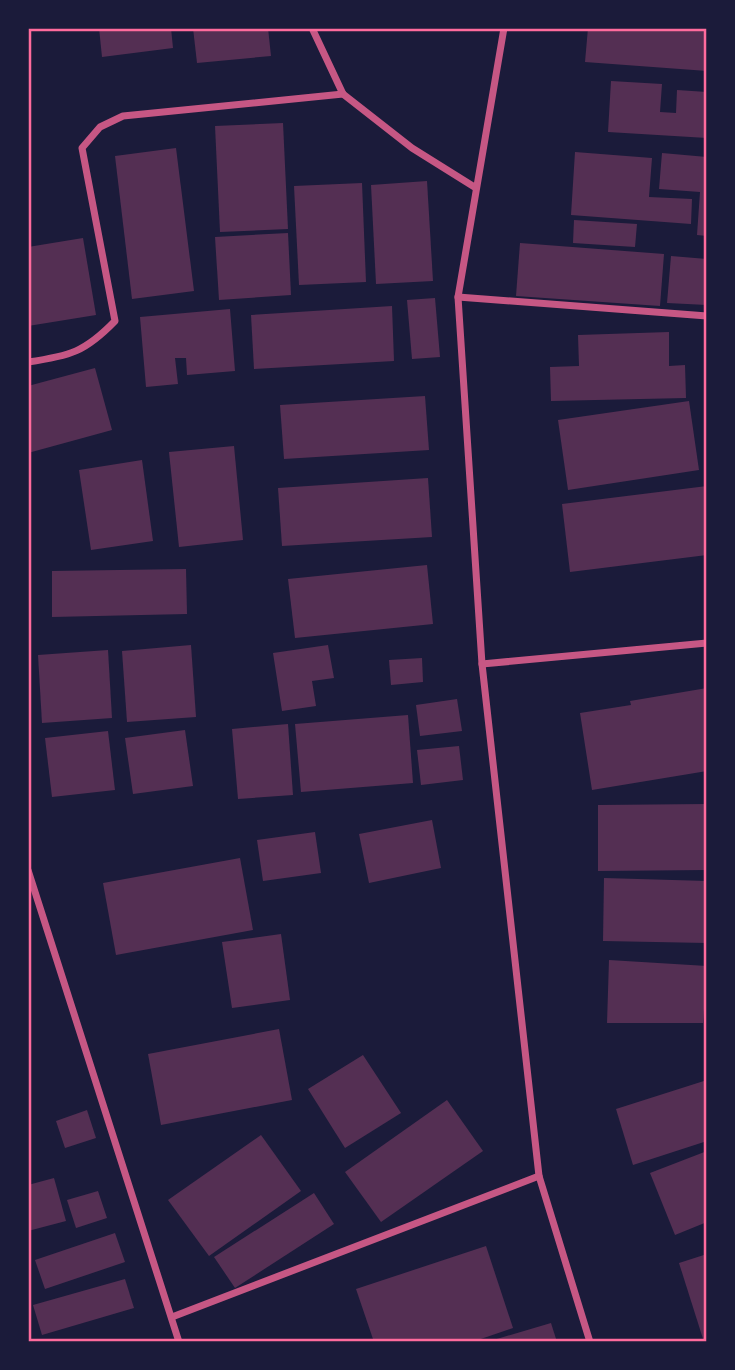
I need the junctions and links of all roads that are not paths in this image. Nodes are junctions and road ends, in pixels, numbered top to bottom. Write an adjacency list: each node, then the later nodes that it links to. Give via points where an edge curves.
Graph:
1 (312, 28): 3 (street)
2 (504, 28): 4 (street)
3 (343, 94): 4 (street, via 401,140); 7 (street, via 123,116 100,127 82,148 115,321 77,353)
4 (476, 188): 5 (street)
5 (458, 298): 6 (street); 9 (street)
6 (707, 316)
7 (28, 362)
8 (707, 643): 9 (street)
9 (482, 664): 11 (street)
10 (28, 870): 12 (street)
11 (540, 1176): 12 (street); 14 (street)
12 (172, 1317): 13 (street)
13 (179, 1342)
14 (590, 1342)

